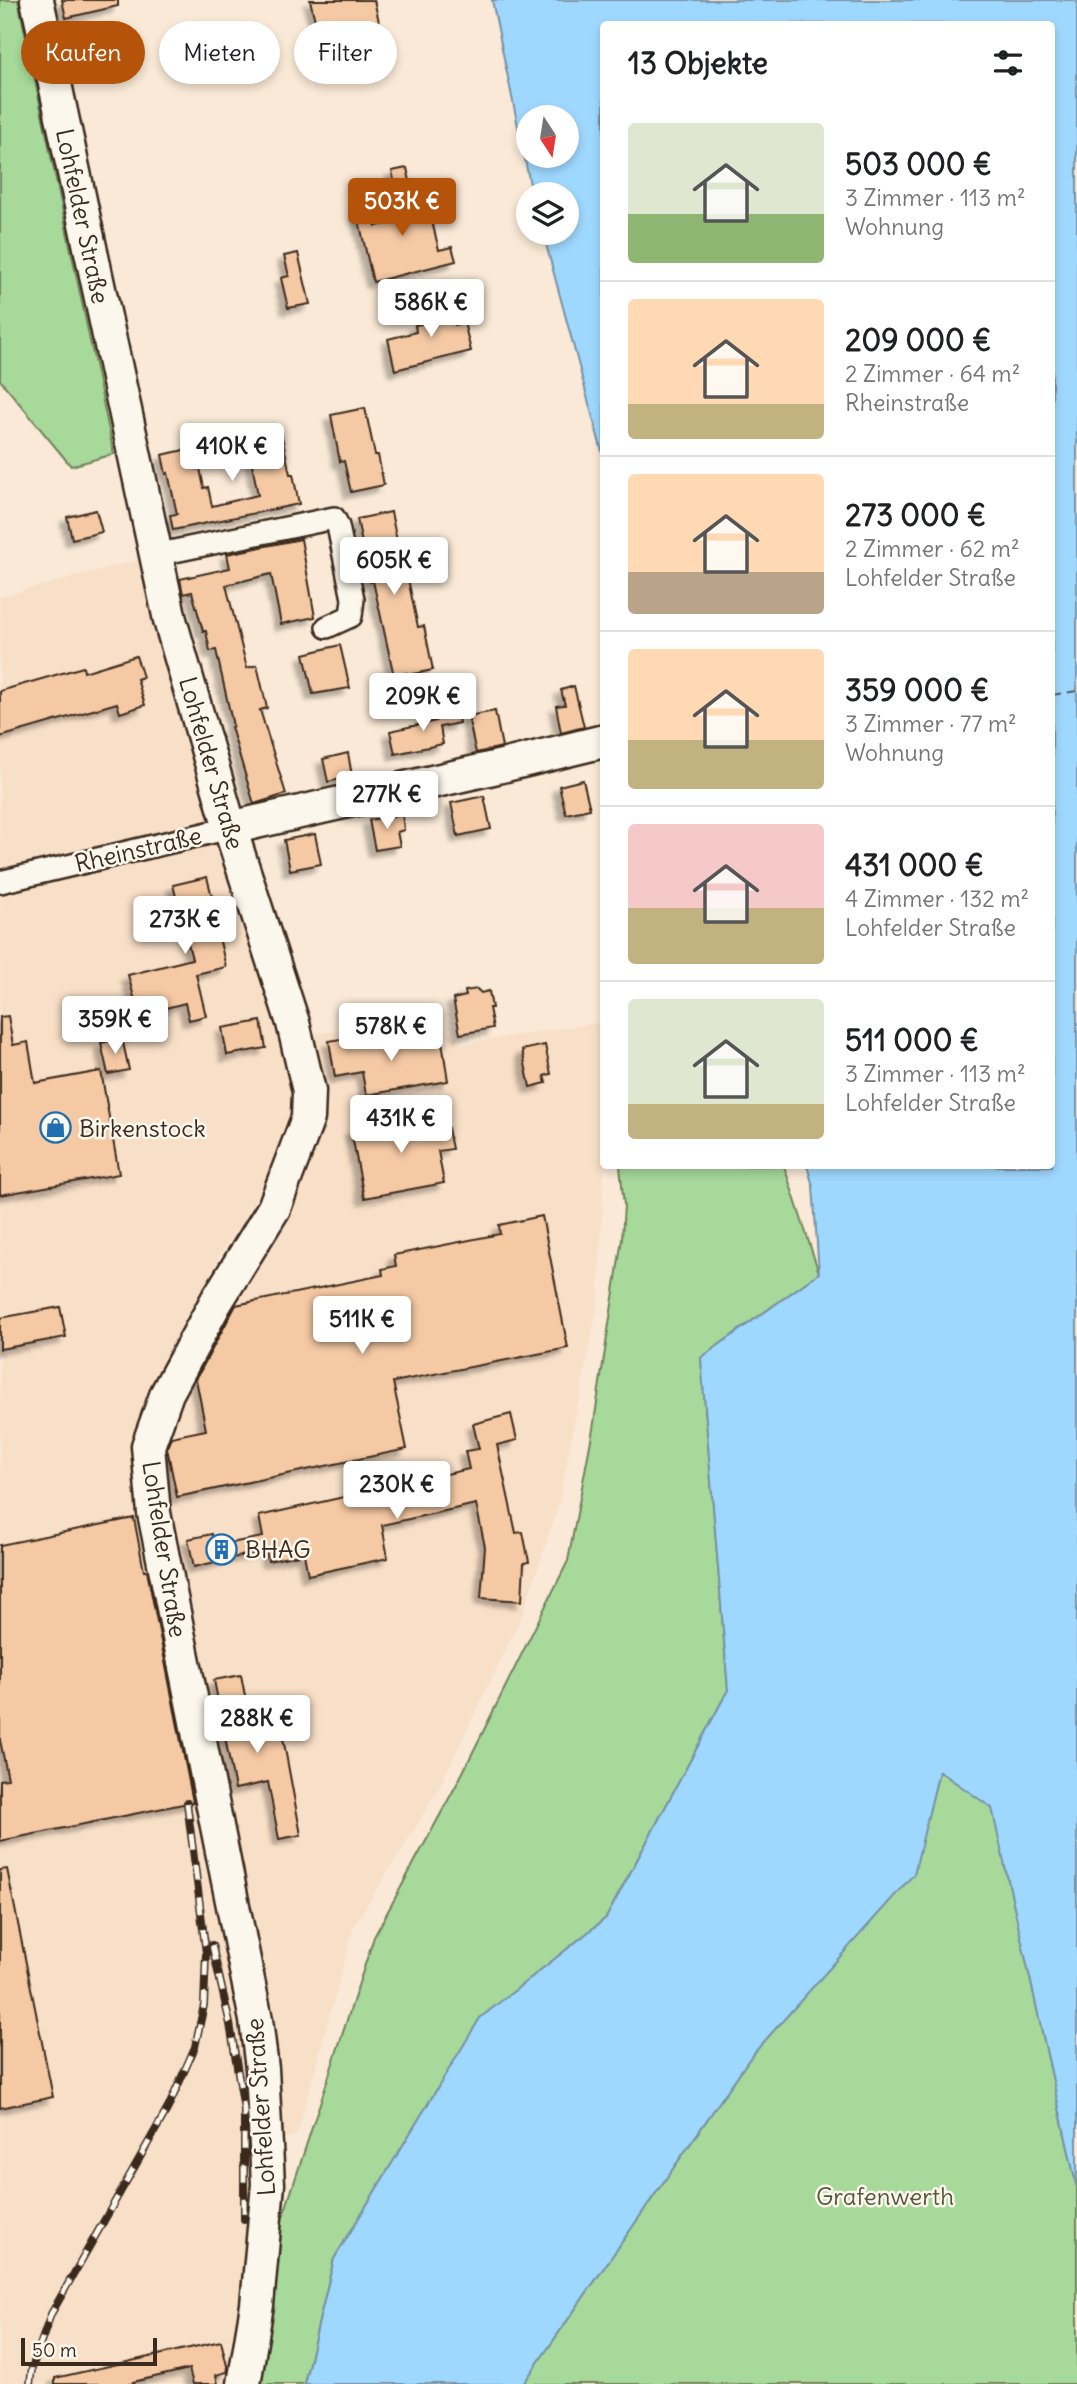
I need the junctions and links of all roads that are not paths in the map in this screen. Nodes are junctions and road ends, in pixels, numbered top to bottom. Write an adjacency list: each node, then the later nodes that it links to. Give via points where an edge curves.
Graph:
1 (37, 0): 2 (street, Lohfelder Straße)
2 (155, 555): 3 (street, via 334,518 353,599 351,616); 5 (street, Lohfelder Straße)
3 (327, 627)
4 (600, 742): 5 (street, Rheinstraße)
5 (230, 828): 6 (street, Rheinstraße); 7 (street, Lohfelder Straße, via 304,1063 308,1118 274,1208 167,1393 148,1446 154,1513 262,2069 268,2184)
6 (0, 882)
7 (244, 2384)

